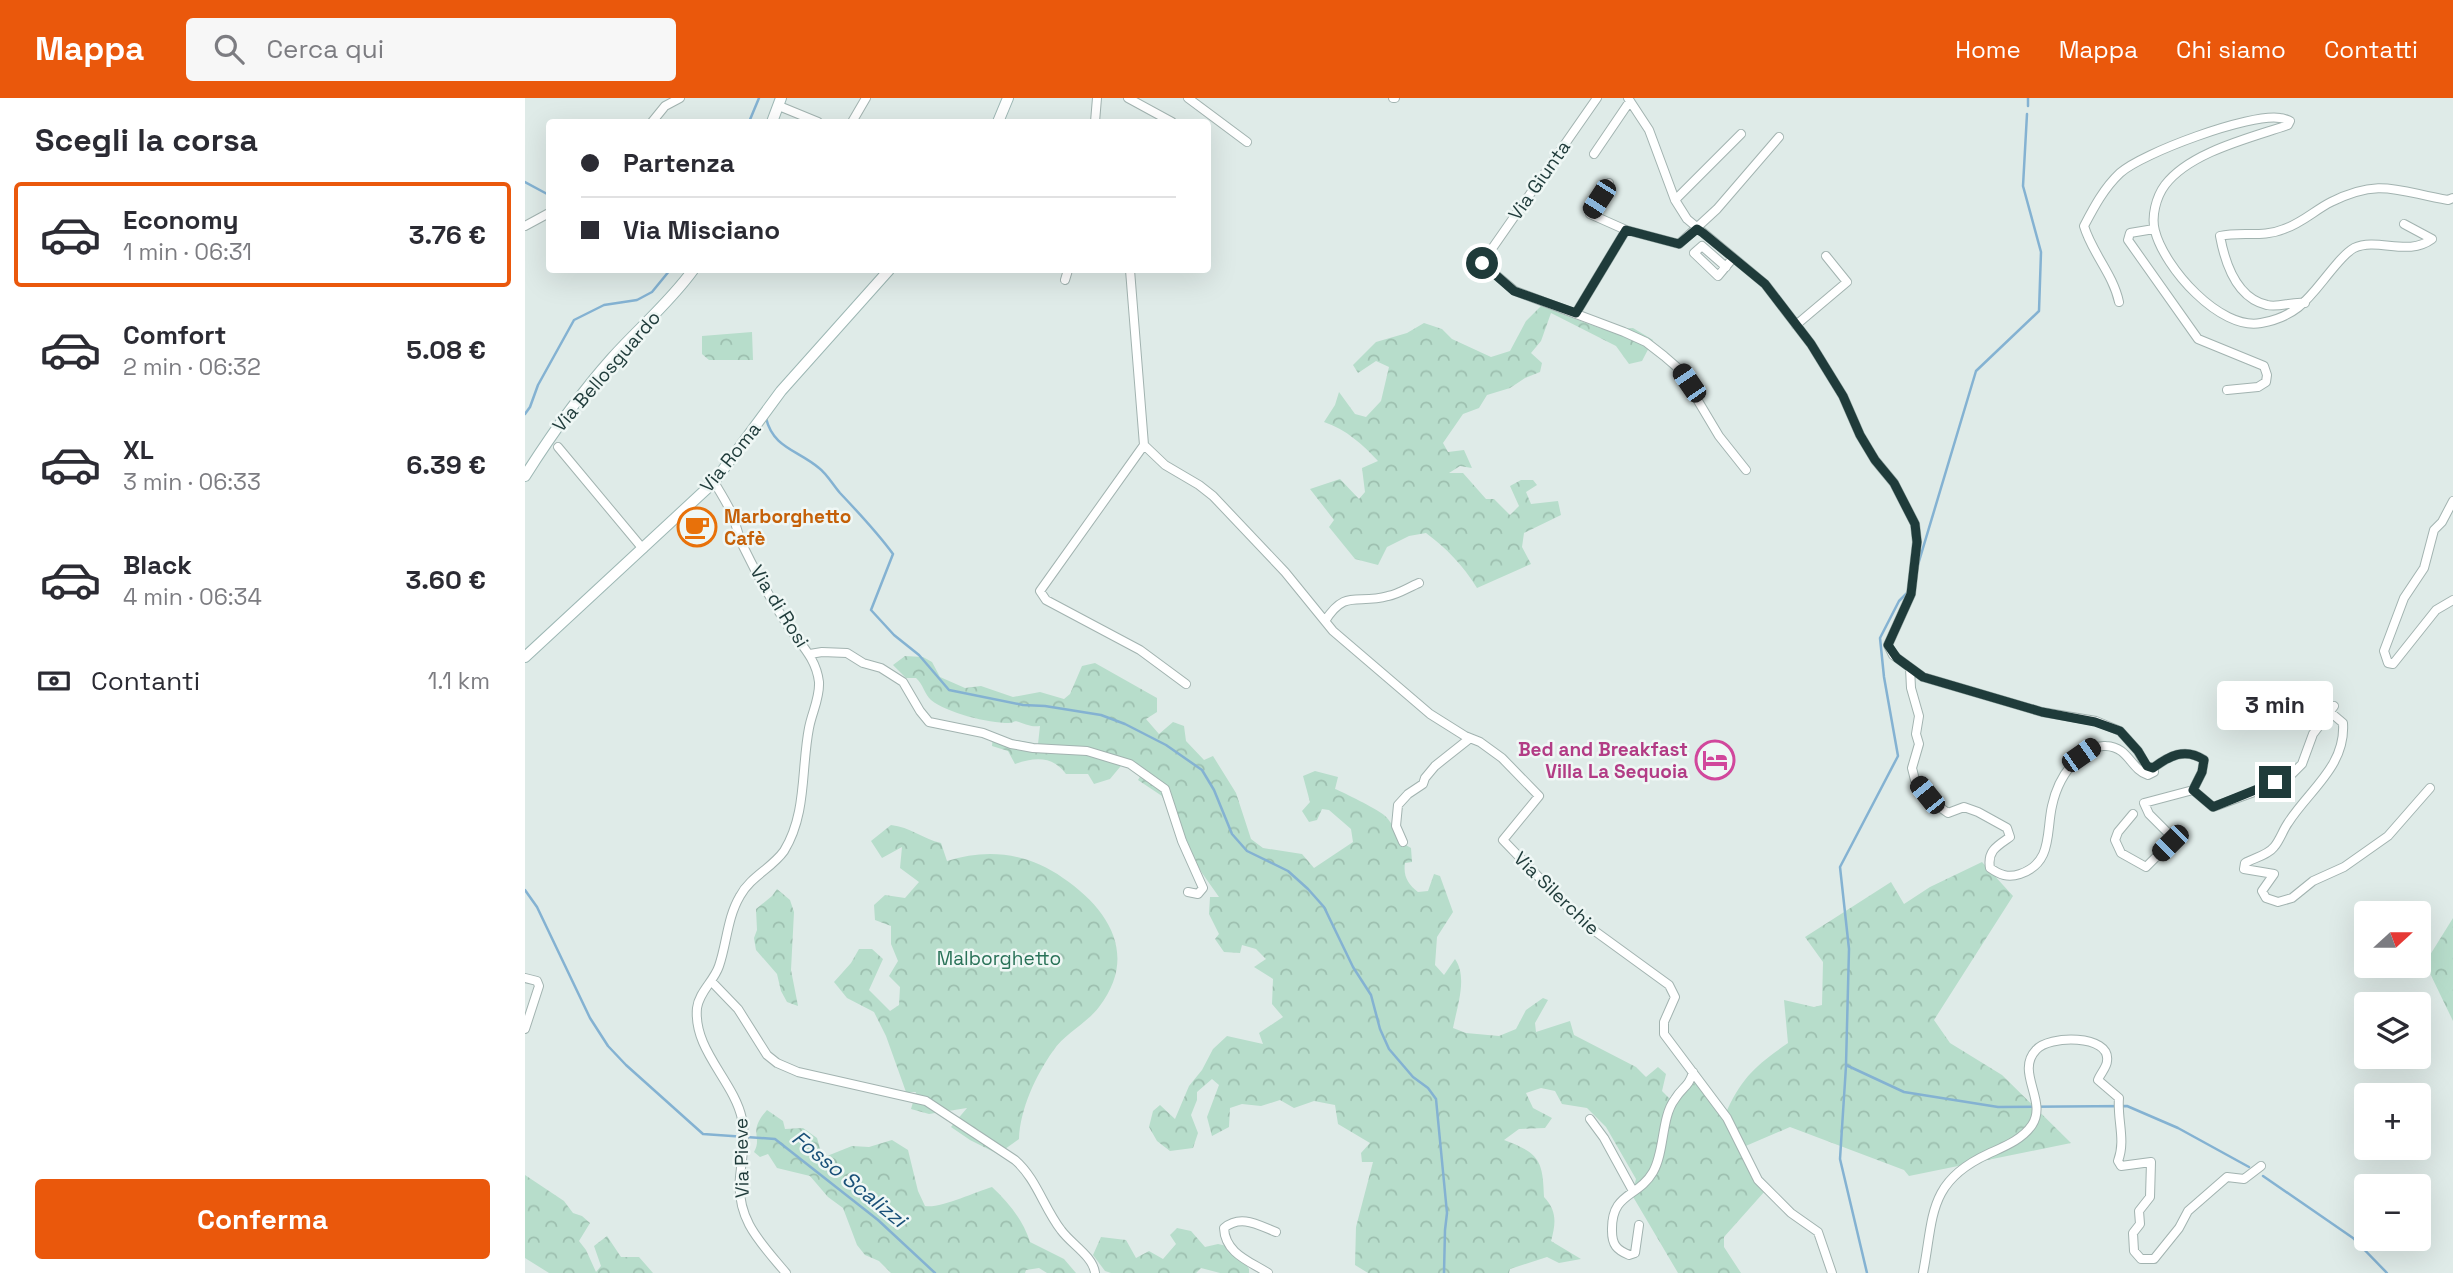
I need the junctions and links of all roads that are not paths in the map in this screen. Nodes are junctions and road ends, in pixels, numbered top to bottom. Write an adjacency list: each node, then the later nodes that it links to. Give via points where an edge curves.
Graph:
1 (680, 98): 10 (street)
2 (866, 98): 13 (street)
3 (1008, 98): 14 (street)
4 (1097, 98): 15 (street)
5 (1128, 98): 16 (street)
6 (1188, 98): 19 (street)
7 (1597, 98): 40 (street, Via Giunta, via 1482,263 1514,291)
8 (1629, 100): 20 (street); 23 (street, via 1656,146)
9 (780, 102): 11 (street); 12 (street)
10 (654, 119)
11 (773, 119)
12 (810, 119)
13 (854, 119)
14 (999, 119)
15 (1095, 119)
16 (1166, 119)
17 (1741, 134): 23 (street)
18 (1779, 137): 27 (street)
19 (1247, 142)
20 (1594, 155)
21 (1609, 183): 29 (street, via 1590,214)
22 (2453, 198): 39 (street, via 2381,187 2332,201 2283,230 2220,236 2229,270 2249,297 2266,305)
23 (1675, 200): 27 (street)
24 (546, 215): 26 (street)
25 (2404, 223): 39 (street, via 2432,239 2419,247 2354,248)
26 (525, 226)
27 (1697, 229): 29 (street, via 1679,244); 31 (street)
28 (2154, 229): 38 (street, via 2156,204 2165,186 2183,169 2290,121 2280,117 2240,123 2168,148 2121,172 2084,226); 39 (street, via 2188,286 2232,319 2260,324); 42 (street, via 2130,233 2127,240 2197,339 2264,366 2266,382)
29 (1626, 230): 40 (street)
30 (1826, 256): 41 (street, via 1847,282)
31 (1733, 258): 32 (street); 41 (street, via 1765,284)
32 (1726, 267)
33 (691, 273): 46 (street, Via Bellosguardo, via 611,359 550,436)
34 (886, 273): 47 (street, Via Roma, via 781,391)
35 (1067, 273): 37 (street)
36 (1130, 273): 43 (street)
37 (1065, 280)
38 (2119, 302)
39 (2305, 303)
40 (1576, 313): 45 (street, via 1646,342 1679,369 1719,436)
41 (1796, 326): 55 (street, via 1828,370 1860,435 1894,483 1915,524 1911,594 1888,645)
42 (2227, 390)
43 (1143, 445): 52 (street, Via Silerchie, via 1213,496); 56 (street, via 1040,591 1046,600 1140,650)
44 (558, 447): 49 (street)
45 (1746, 470)
46 (525, 476)
47 (714, 482): 49 (street, Via Roma); 53 (street, Via di Rosi, via 759,576)
48 (2453, 500): 51 (street, via 2434,530 2424,568 2404,598 2384,651 2388,663 2393,664 2436,610)
49 (643, 549): 54 (street, Via Roma)
50 (1419, 583): 52 (street, via 1391,596 1338,604)
51 (2453, 600)
52 (1325, 621): 57 (street, Via Silerchie, via 1416,704)
53 (810, 654): 63 (street, via 847,653 881,668 903,682 929,722 1011,744 1087,751 1130,764 1165,789 1203,887 1198,894); 65 (street, Via Pieve, via 819,685 795,832 782,854 739,897)
54 (525, 657)
55 (1910, 668): 58 (street, via 1923,677 2120,731); 58 (street, via 1919,716 1919,744 1912,768 1915,780 1948,813 1964,807 2007,828 2010,838 1993,849 1989,859 1990,868 1998,874 2023,873 2041,859 2062,778 2087,751 2109,746 2127,754 2141,773 2148,775)
56 (1186, 684)
57 (1469, 738): 62 (street, via 1398,805 1396,826); 67 (street, Via Silerchie, via 1502,758 1539,796 1503,840 1581,921 1669,985 1675,997 1664,1034)
58 (2153, 768): 60 (street, via 2168,757 2196,754 2204,760)
59 (2430, 788): 60 (street, via 2388,836 2331,875 2278,902 2266,898 2262,891 2274,874 2244,869 2245,863 2274,847 2331,768 2340,751 2343,723 2332,709 2313,734 2302,764 2257,791 2213,807)
60 (2193, 790): 61 (street, via 2144,803 2171,836 2170,843 2146,867 2121,853 2115,840)
61 (2133, 814)
62 (1403, 842)
63 (1188, 892)
64 (525, 978): 66 (street, via 539,986)
65 (712, 981): 73 (street, Via Pieve, via 697,1006 698,1020 712,1061 739,1104 745,1147 739,1199 755,1236); 74 (street, via 739,1009 767,1055 777,1063 797,1072 926,1101 1015,1160 1025,1168 1059,1228 1094,1264)
66 (525, 1028)
67 (1693, 1072): 70 (street, via 1690,1083 1673,1100 1655,1168); 76 (street, Via Silerchie, via 1727,1118 1758,1180 1818,1232)
68 (1590, 1119): 70 (street)
69 (2261, 1166): 77 (street, via 2244,1179 2227,1177 2212,1188 2188,1211 2154,1259 2141,1259 2134,1251 2133,1233 2140,1224 2139,1211 2150,1197 2151,1162 2121,1166 2118,1161 2122,1143 2119,1098 2098,1080 2107,1061 2106,1051 2098,1044 2068,1039 2044,1043 2034,1051 2028,1071 2038,1112 2031,1126 1954,1175 1930,1222)
70 (1633, 1191): 71 (street, via 1612,1215 1612,1243 1619,1251 1635,1253)
71 (1639, 1225)
72 (1276, 1232): 75 (street, via 1244,1219 1224,1228 1224,1239 1232,1248)
73 (786, 1273)
74 (1095, 1273)
75 (1268, 1273)
76 (1832, 1273)
77 (1923, 1273)

